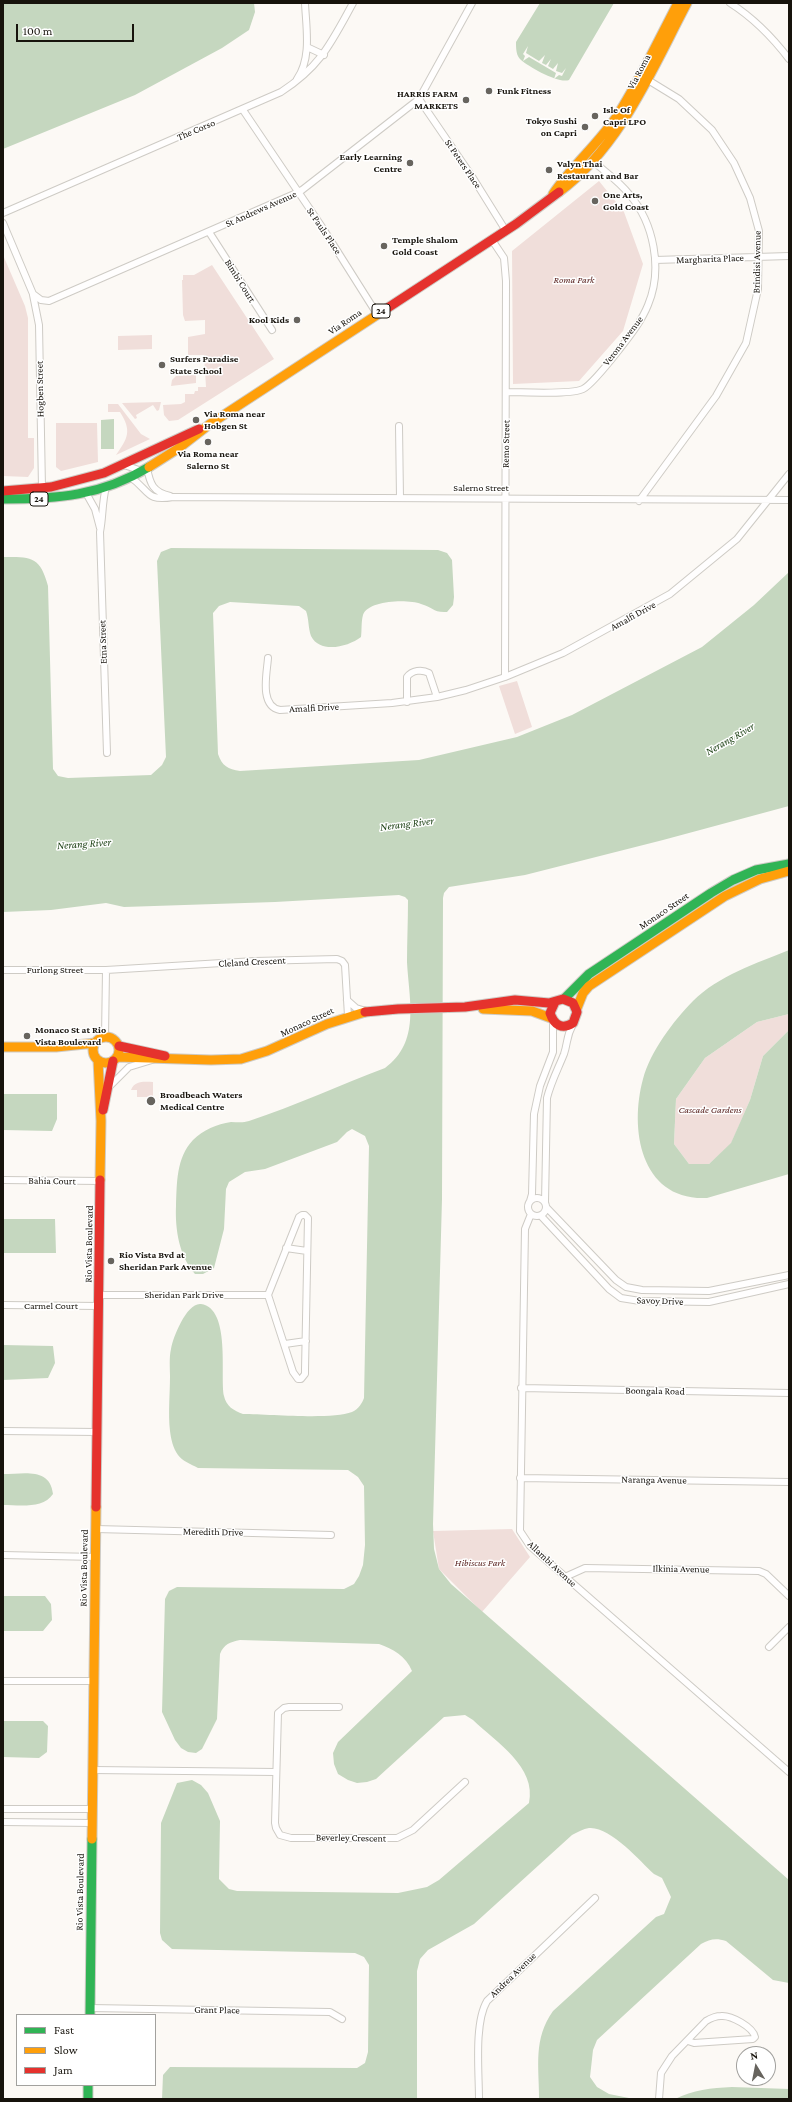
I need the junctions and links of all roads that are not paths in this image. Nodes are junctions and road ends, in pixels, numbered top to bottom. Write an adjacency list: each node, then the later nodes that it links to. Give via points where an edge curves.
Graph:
1 (305, 3): 7 (street)
2 (353, 3): 8 (street, The Corso)
3 (472, 3): 12 (street, St Andrews Avenue)
4 (678, 3): 16 (street, Via Roma / 24, via 616,117 563,179)
5 (687, 3): 10 (street, Via Roma / 24)
6 (730, 3): 9 (street, via 742,10)
7 (307, 47): 8 (street); 11 (street, via 300,74)
8 (324, 55): 11 (street, The Corso, via 307,74)
9 (789, 59)
10 (648, 80): 14 (street, Via Roma / 24, via 620,126); 23 (street, Brindisi Avenue, via 679,99 712,130 734,163 750,198 759,231)
11 (286, 89): 13 (street, The Corso)
12 (419, 99): 15 (street, St Andrews Avenue); 19 (street, St Peters Place)
13 (243, 110): 15 (street, St Pauls Place); 17 (street, The Corso)
14 (593, 161): 16 (street, Via Roma / 24, via 575,180); 24 (street, Verona Avenue, via 628,193 641,210 650,233)
15 (297, 192): 20 (street, St Andrews Avenue); 26 (street, St Pauls Place)
16 (551, 197): 19 (street, Via Roma / 24)
17 (3, 213)
18 (3, 223): 25 (street)
19 (506, 231): 21 (street, Via Roma / 24)
20 (209, 232): 25 (street, St Andrews Avenue, via 54,300 41,300 34,296); 27 (street, Bimbi Court)
21 (492, 240): 26 (street, Via Roma / 24); 28 (street, Remo Street, via 506,264)
22 (789, 256): 23 (street, Margharita Place)
23 (759, 257): 24 (street, Margharita Place); 44 (street, Brindisi Avenue, via 758,289 746,343 716,396 672,452)
24 (656, 260): 28 (street, Verona Avenue, via 648,304 637,326 583,389)
25 (31, 290): 35 (street, Hogben Street, via 39,325)
26 (377, 314): 29 (street, Via Roma / 24)
27 (272, 330)
28 (507, 392): 41 (street, Remo Street)
29 (210, 424): 31 (street, Via Roma / 24); 32 (street, Via Roma / 24, via 191,440)
30 (399, 426): 40 (street)
31 (124, 465): 32 (street); 35 (street, Via Roma / 24, via 104,473)
32 (144, 469): 34 (street, Via Roma / 24); 39 (street, Salerno Street, via 153,488 160,494)
33 (789, 474): 45 (street, Amalfi Drive)
34 (130, 477): 36 (street, Via Roma / 24); 39 (street, Salerno Street, via 153,498)
35 (42, 488): 37 (street, 24)
36 (106, 488): 38 (street, Via Roma / 24); 46 (street, Etna Street)
37 (3, 491)
38 (86, 494): 42 (street, Via Roma / 24, via 49,499); 46 (street, Etna Street, via 95,509)
39 (173, 497): 40 (street, Salerno Street)
40 (400, 498): 41 (street, Salerno Street)
41 (505, 499): 44 (street, Salerno Street); 48 (street, Remo Street)
42 (3, 500)
43 (789, 500): 45 (street, Salerno Street)
44 (639, 501): 45 (street, Salerno Street)
45 (769, 501): 48 (street, Amalfi Drive, via 737,539 670,594 564,653)
46 (100, 532): 51 (street, Etna Street)
47 (268, 658): 50 (street, Amalfi Drive, via 267,697 270,705 277,710)
48 (505, 677): 49 (street, Amalfi Drive, via 466,690)
49 (436, 696): 50 (street, Amalfi Drive); 50 (street, via 429,673 416,671 408,675)
50 (407, 702)
51 (107, 753)
52 (789, 864): 54 (street, Monaco Street, via 756,870 733,880)
53 (789, 872): 57 (street, Monaco Street, via 736,888)
54 (602, 966): 57 (street); 59 (street, Monaco Street, via 589,974)
55 (3, 970): 56 (street, Furlong Street)
56 (106, 970): 58 (street, Cleland Crescent, via 337,959 345,965); 66 (street)
57 (607, 974): 61 (street, Monaco Street, via 589,986)
58 (348, 1000): 62 (street, via 361,1010); 63 (street, Cleland Crescent)
59 (560, 1001): 60 (street, Monaco Street, via 514,1000); 61 (street, via 569,1000); 64 (street, via 550,1013)
60 (472, 1007): 62 (street, Monaco Street); 64 (street, Monaco Street, via 532,1011)
61 (577, 1008): 65 (street, via 578,1013)
62 (372, 1012): 63 (street, Monaco Street)
63 (348, 1016): 73 (street, Monaco Street, via 256,1056 228,1060)
64 (552, 1020): 65 (street, via 561,1026); 79 (street, via 553,1052 540,1086 534,1114)
65 (574, 1022): 80 (street, via 567,1035 547,1098)
66 (105, 1037): 67 (street); 68 (street, via 114,1039)
67 (95, 1043): 70 (street); 71 (street)
68 (119, 1046): 72 (street); 73 (street, Monaco Street)
69 (3, 1047): 70 (street)
70 (56, 1047): 71 (street)
71 (96, 1057): 72 (street, via 108,1063); 76 (street, Rio Vista Boulevard)
72 (116, 1059): 74 (street, Monaco Street); 75 (street, Rio Vista Boulevard, via 110,1070)
73 (178, 1059): 74 (street, Monaco Street)
74 (152, 1060): 75 (street, via 129,1067)
75 (107, 1088): 76 (street, Rio Vista Boulevard)
76 (101, 1120): 78 (street, Rio Vista Boulevard)
77 (3, 1180): 78 (street, Bahia Court)
78 (101, 1181): 89 (street, Rio Vista Boulevard)
79 (530, 1201): 80 (street, via 539,1198); 81 (street, via 528,1209)
80 (546, 1205): 82 (street); 83 (street, Savoy Drive)
81 (531, 1214): 82 (street); 95 (street, Allambi Avenue, via 525,1229)
82 (541, 1216): 84 (street, Savoy Drive)
83 (563, 1224): 84 (street); 87 (street, Savoy Drive, via 616,1280 626,1287 642,1290 708,1291)
84 (555, 1230): 88 (street, Savoy Drive, via 609,1289 621,1298 640,1301 709,1302)
85 (286, 1248): 86 (street); 86 (street, via 299,1217 305,1215 308,1218); 90 (street)
86 (307, 1251): 93 (street)
87 (789, 1275)
88 (789, 1284)
89 (99, 1295): 90 (street, Sheridan Park Drive); 92 (street, Rio Vista Boulevard)
90 (268, 1295): 94 (street)
91 (3, 1305): 92 (street, Carmel Court)
92 (99, 1306): 98 (street, Rio Vista Boulevard)
93 (306, 1341): 94 (street); 94 (street, via 305,1374 301,1379 293,1372)
94 (285, 1344)
95 (521, 1388): 96 (street, Boongala Road); 99 (street, Allambi Avenue)
96 (789, 1393)
97 (3, 1430): 98 (street)
98 (97, 1432): 101 (street, Rio Vista Boulevard)
99 (520, 1478): 100 (street, Naranga Avenue); 105 (street, Allambi Avenue, via 520,1531 530,1546)
100 (789, 1482)
101 (96, 1529): 102 (street, Meredith Drive); 104 (street, Rio Vista Boulevard)
102 (331, 1535)
103 (3, 1555): 104 (street)
104 (96, 1557): 110 (street, Rio Vista Boulevard)
105 (565, 1577): 106 (street, Ilkinia Avenue, via 585,1568 760,1571); 114 (street, Allambi Avenue)
106 (789, 1596)
107 (789, 1627): 108 (street)
108 (769, 1647)
109 (3, 1681): 110 (street)
110 (93, 1681): 112 (street, Rio Vista Boulevard)
111 (339, 1707): 113 (street, Beverley Crescent, via 289,1707 280,1710 277,1717)
112 (93, 1770): 113 (street); 117 (street, Rio Vista Boulevard)
113 (276, 1772): 115 (street, Beverley Crescent, via 276,1828 280,1835 290,1838 397,1838 413,1830)
114 (789, 1772)
115 (465, 1782)
116 (3, 1809): 117 (street)
117 (92, 1809): 119 (street, Rio Vista Boulevard)
118 (3, 1822): 119 (street)
119 (92, 1823): 121 (street, Rio Vista Boulevard)
120 (595, 1898): 126 (street, Andrea Avenue, via 482,2008 479,2024)
121 (90, 2011): 122 (street, Grant Place, via 330,2012)
122 (342, 2019)
123 (688, 2041): 123 (street, via 706,2021 721,2016 728,2016 739,2022 752,2031 755,2037 694,2043); 127 (street, via 672,2056 662,2073)
124 (88, 2086): 125 (street)
125 (88, 2099)
126 (479, 2099)
127 (660, 2099)

